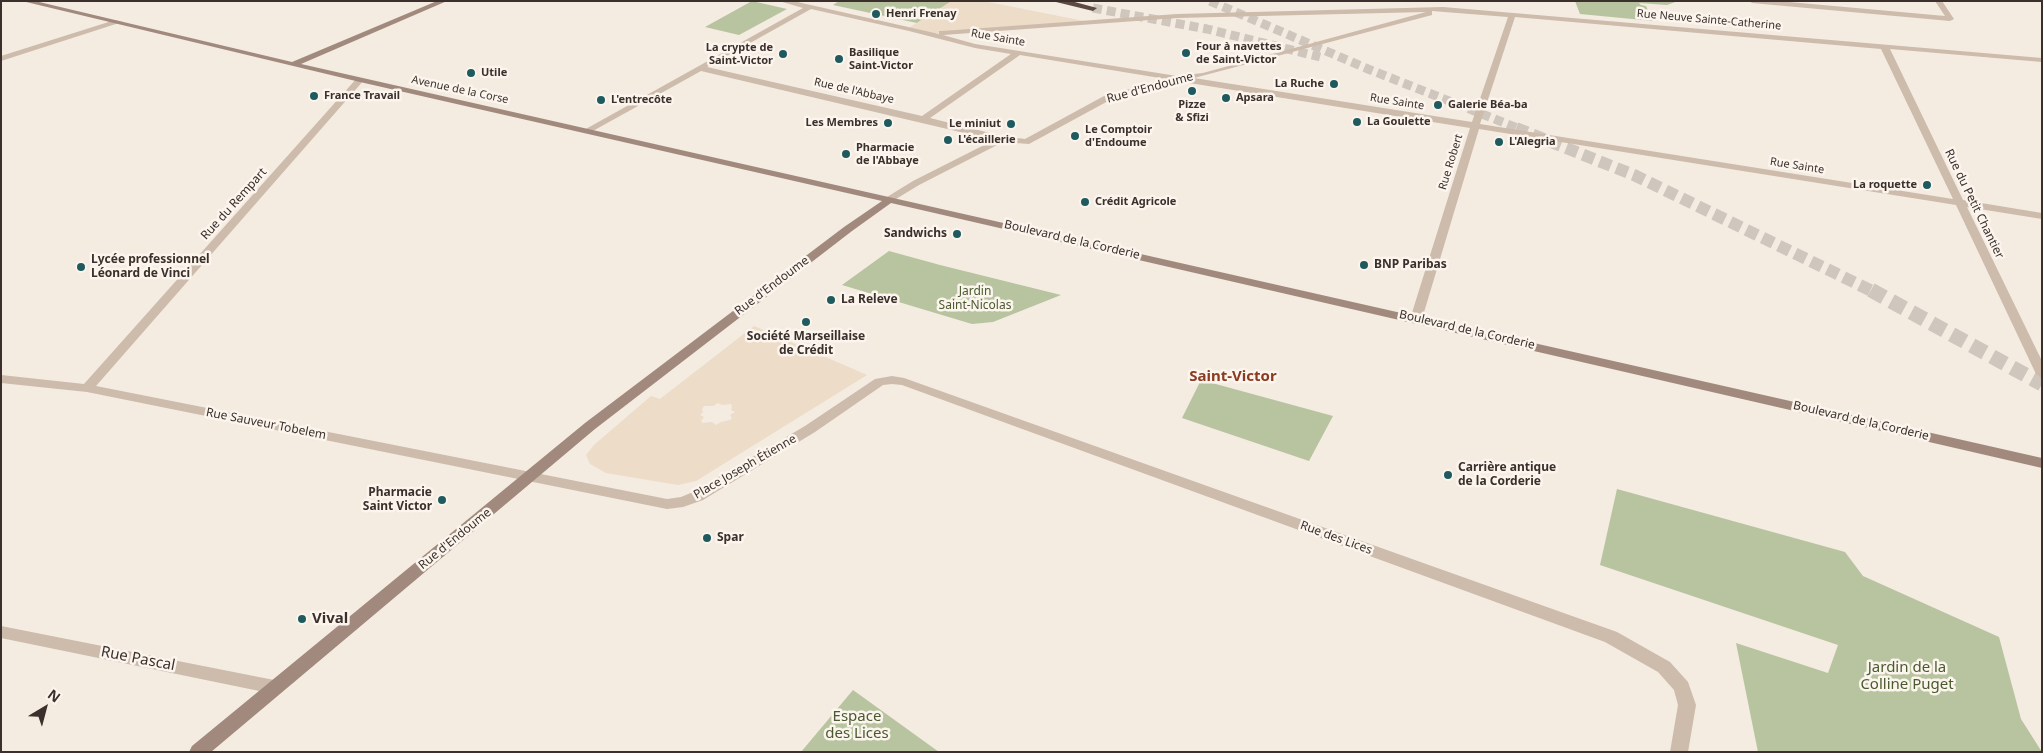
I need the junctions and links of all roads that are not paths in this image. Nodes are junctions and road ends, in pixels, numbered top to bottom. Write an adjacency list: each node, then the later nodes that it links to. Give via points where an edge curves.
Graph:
1 (25, 1): 11 (main road, Avenue de la Corse)
2 (444, 1): 17 (main road)
3 (782, 1): 7 (street, Rue Sainte)
4 (1056, 1): 8 (highway)
5 (1752, 1): 6 (street, via 1950,19)
6 (1938, 1)
7 (810, 7): 12 (street, Rue Sainte); 18 (street)
8 (1093, 8)
9 (1443, 9): 10 (street, Rue Neuve Sainte-Catherine); 12 (street, Rue Neuve Sainte-Catherine, via 1177,16); 19 (street, Rue d'Endoume)
10 (1513, 15): 13 (street, Rue Neuve Sainte-Catherine); 22 (street, Rue Robert)
11 (118, 22): 15 (street); 17 (main road, Avenue de la Corse)
12 (925, 33): 14 (street, Rue Sainte)
13 (1884, 46): 16 (street, Rue Neuve Sainte-Catherine); 26 (street, Rue du Petit Chantier)
14 (1018, 53): 19 (street, Rue Sainte); 21 (street)
15 (1, 60)
16 (2042, 60)
17 (293, 64): 20 (main road, Avenue de la Corse)
18 (700, 68): 21 (street, Rue de l'Abbaye); 23 (street)
19 (1178, 78): 22 (street, Rue Sainte); 24 (street, Rue d'Endoume, via 1107,98 1026,142)
20 (360, 80): 23 (main road, Avenue de la Corse); 32 (street, Rue du Rempart)
21 (923, 119): 24 (street, Rue de l'Abbaye)
22 (1475, 126): 26 (street, Rue Sainte); 28 (street, Rue Robert)
23 (588, 130): 25 (main road, Avenue de la Corse)
24 (1002, 139): 25 (street, Rue d'Endoume)
25 (891, 199): 28 (main road, Boulevard de la Corderie); 34 (main road, Rue d'Endoume, via 728,319)
26 (1960, 203): 27 (street, Rue Sainte); 29 (street, Rue du Petit Chantier)
27 (2042, 216)
28 (1416, 319): 33 (main road, Boulevard de la Corderie)
29 (2042, 374)
30 (2, 379): 32 (street, Rue Sauveur Tobelem)
31 (916, 386): 34 (street, Place Joseph Étienne, via 892,380 880,382 810,428 683,502 667,504); 38 (street, Rue des Lices, via 1611,637 1664,667 1682,687 1687,705)
32 (87, 388): 34 (street, Rue Sauveur Tobelem)
33 (2042, 463)
34 (530, 477): 36 (main road, Rue d'Endoume)
35 (1, 632): 36 (street, Rue Pascal)
36 (274, 687): 37 (main road, Rue d'Endoume)
37 (198, 752)
38 (1679, 752)

